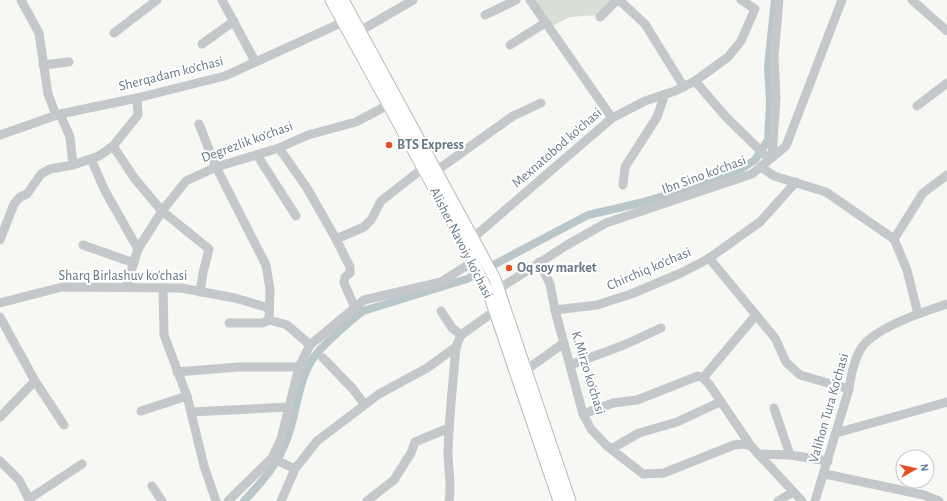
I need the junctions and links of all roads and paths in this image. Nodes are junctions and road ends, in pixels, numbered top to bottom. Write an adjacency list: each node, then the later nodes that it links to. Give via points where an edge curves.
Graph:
1 (21, 0): 26 (street, via 39,32)
2 (157, 0): 21 (street)
3 (222, 0): 16 (street)
4 (331, 0): 17 (main road, Alisher Navoiy ko'chasi)
5 (343, 0): 19 (main road, Alisher Navoiy ko'chasi)
6 (413, 0): 19 (street)
7 (516, 0): 14 (street)
8 (530, 0): 18 (street)
9 (618, 0): 15 (street); 29 (street, via 645,24)
10 (741, 0): 27 (street, Mexnatobod ko'chasi, via 755,9 741,41 728,57)
11 (779, 0): 43 (street, via 774,57 776,97)
12 (842, 0): 43 (street, Ibn Sino ko‘chasi, via 786,146)
13 (912, 0): 20 (street)
14 (484, 15)
15 (600, 17)
16 (234, 21): 22 (street); 24 (street)
17 (343, 22): 24 (street, Sherqadam ko'chasi); 33 (main road, Alisher Navoiy ko'chasi)
18 (545, 23): 23 (street); 36 (street)
19 (360, 30): 48 (main road, Alisher Navoiy ko'chasi)
20 (947, 31)
21 (114, 33)
22 (202, 44)
23 (510, 45)
24 (255, 61): 31 (street, Sherqadam ko'chasi, via 224,76)
25 (69, 62): 26 (street)
26 (43, 64): 35 (street, via 48,94)
27 (695, 81): 29 (street, Mexnatobod ko'chasi); 43 (street, via 726,117)
28 (947, 83): 34 (street)
29 (684, 86): 30 (street, Mexnatobod ko'chasi)
30 (665, 94): 36 (street, Mexnatobod ko'chasi); 51 (street, via 658,117 625,167)
31 (137, 98): 35 (street, Sherqadam ko'chasi); 39 (street, via 138,115)
32 (541, 102): 48 (street, via 513,116)
33 (388, 105): 40 (street, Degrezlik ko'chasi, via 356,122 308,135); 47 (main road, Alisher Navoiy ko'chasi)
34 (917, 106)
35 (58, 115): 38 (street, Sherqadam ko'chasi); 44 (street, via 70,137)
36 (612, 118): 54 (street, Mexnatobod ko'chasi)
37 (199, 124): 45 (street)
38 (0, 135)
39 (113, 146): 42 (street); 52 (street, via 135,179)
40 (279, 148): 41 (street, Degrezlik ko'chasi); 55 (street)
41 (257, 155): 45 (street, Degrezlik ko'chasi); 53 (street)
42 (92, 159): 44 (street); 59 (street, via 105,191)
43 (770, 159): 46 (street, Ibn Sino ko‘chasi)
44 (73, 164): 57 (street, via 50,169 41,174 27,194 14,204)
45 (216, 166): 52 (street, Degrezlik ko'chasi, via 186,181); 70 (street, via 266,265 270,289)
46 (761, 167): 50 (street, via 774,176); 62 (street, Ibn Sino ko‘chasi, via 752,174 606,223)
47 (422, 169): 55 (street, via 381,201 371,220 364,227); 61 (main road, Alisher Navoiy ko'chasi)
48 (436, 171): 54 (main road, Alisher Navoiy ko'chasi)
49 (947, 175): 56 (street, via 923,193)
50 (796, 182): 56 (street, via 826,192); 60 (street, Chirchiq ko’chasi, via 760,222)
51 (623, 185)
52 (162, 211): 59 (street, Degrezlik ko'chasi); 66 (street, via 209,249)
53 (296, 216)
54 (474, 237): 61 (main road, Alisher Navoiy ko'chasi)
55 (336, 239): 71 (street, via 350,267 350,273 345,277 344,283)
56 (894, 239): 75 (street, via 907,270)
57 (0, 240)
58 (83, 246): 63 (street)
59 (138, 249): 63 (street, Degrezlik ko'chasi)
60 (709, 258): 73 (street, Chirchiq ko’chasi, via 631,294 597,305); 76 (street)
61 (478, 262): 67 (main road, Alisher Navoiy ko'chasi, via 484,283); 67 (main road, Alisher Navoiy ko'chasi, via 495,279); 71 (street, via 441,282 364,300)
62 (539, 262): 67 (street, Ibn Sino ko‘chasi); 73 (street, K.Mirzo ko'chasi, via 550,284)
63 (134, 263): 64 (street, Degrezlik ko'chasi)
64 (126, 288): 65 (street, Sharq Birlashuv ko'chasi); 68 (street, Sharq Birlashuv ko'chasi, via 62,287)
65 (163, 289): 66 (street, Sharq Birlashuv ko'chasi, via 181,288); 89 (street, via 164,335)
66 (200, 292): 70 (street, Sharq Birlashuv ko'chasi, via 254,302)
67 (494, 292): 72 (main road, Alisher Navoiy ko'chasi)
68 (0, 302)
69 (947, 304): 75 (street, Valihon Tura Ko'chasi)
70 (269, 308): 78 (street)
71 (355, 308): 83 (street)
72 (500, 308): 81 (street); 88 (main road, Alisher Navoiy ko'chasi); 126 (main road, Alisher Navoiy ko'chasi)
73 (555, 310): 82 (street, K.Mirzo ko'chasi)
74 (441, 312): 81 (street, via 452,328)
75 (918, 314): 92 (street, Valihon Tura Ko'chasi, via 869,338 861,348)
76 (756, 315): 90 (street); 92 (street, via 775,338 786,362 800,375)
77 (0, 317): 91 (street)
78 (269, 320): 79 (street, via 262,323); 83 (street, via 287,325)
79 (229, 323)
80 (661, 328): 86 (street)
81 (462, 335): 84 (street)
82 (564, 343): 86 (street, K.Mirzo ko'chasi); 88 (street)
83 (310, 345): 87 (street)
84 (456, 347): 96 (street, via 427,368); 104 (street)
85 (323, 358): 96 (street)
86 (570, 365): 101 (street, K.Mirzo ko'chasi)
87 (299, 367): 89 (street, via 238,367); 97 (street)
88 (526, 370): 127 (main road, Alisher Navoiy ko'chasi)
89 (176, 372): 93 (street)
90 (703, 378): 94 (street); 101 (street, via 692,378 636,400 613,403)
91 (35, 381): 102 (street); 103 (street)
92 (849, 389): 105 (street, Valihon Tura Ko'chasi)
93 (186, 396): 99 (street); 100 (street)
94 (720, 402): 106 (street); 107 (street, via 677,422 639,433)
95 (947, 402): 105 (street)
96 (364, 404): 114 (street, via 317,441)
97 (289, 407): 100 (street); 110 (street, via 281,439)
98 (774, 408): 109 (street)
99 (141, 411)
100 (191, 412): 121 (street, via 204,466)
101 (583, 414): 107 (street, K.Mirzo ko'chasi, via 591,429)
102 (0, 417)
103 (64, 425)
104 (449, 428): 118 (street, via 415,442 394,480); 125 (street)
105 (836, 433): 112 (street, Valihon Tura Ko'chasi)
106 (751, 446): 107 (street, K.Mirzo ko'chasi, via 734,445 664,473 652,475 643,474); 108 (street)
107 (611, 449)
108 (758, 454): 109 (street); 117 (street)
109 (790, 455): 112 (street)
110 (272, 458): 114 (street); 122 (street)
111 (0, 461): 119 (street, via 19,480)
112 (828, 461): 115 (street, Valihon Tura Ko'chasi)
113 (82, 464): 119 (street)
114 (295, 468): 123 (street)
115 (824, 474): 130 (street, Valihon Tura Ko'chasi); 131 (street, via 924,495)
116 (152, 486): 120 (street)
117 (793, 492): 128 (street); 129 (street)
118 (377, 498): 124 (street)
119 (30, 500)
120 (162, 501)
121 (216, 501)
122 (228, 501)
123 (281, 501)
124 (367, 501)
125 (449, 501)
126 (559, 501)
127 (570, 501)
128 (778, 501)
129 (802, 501)
130 (815, 501)
131 (940, 501)

